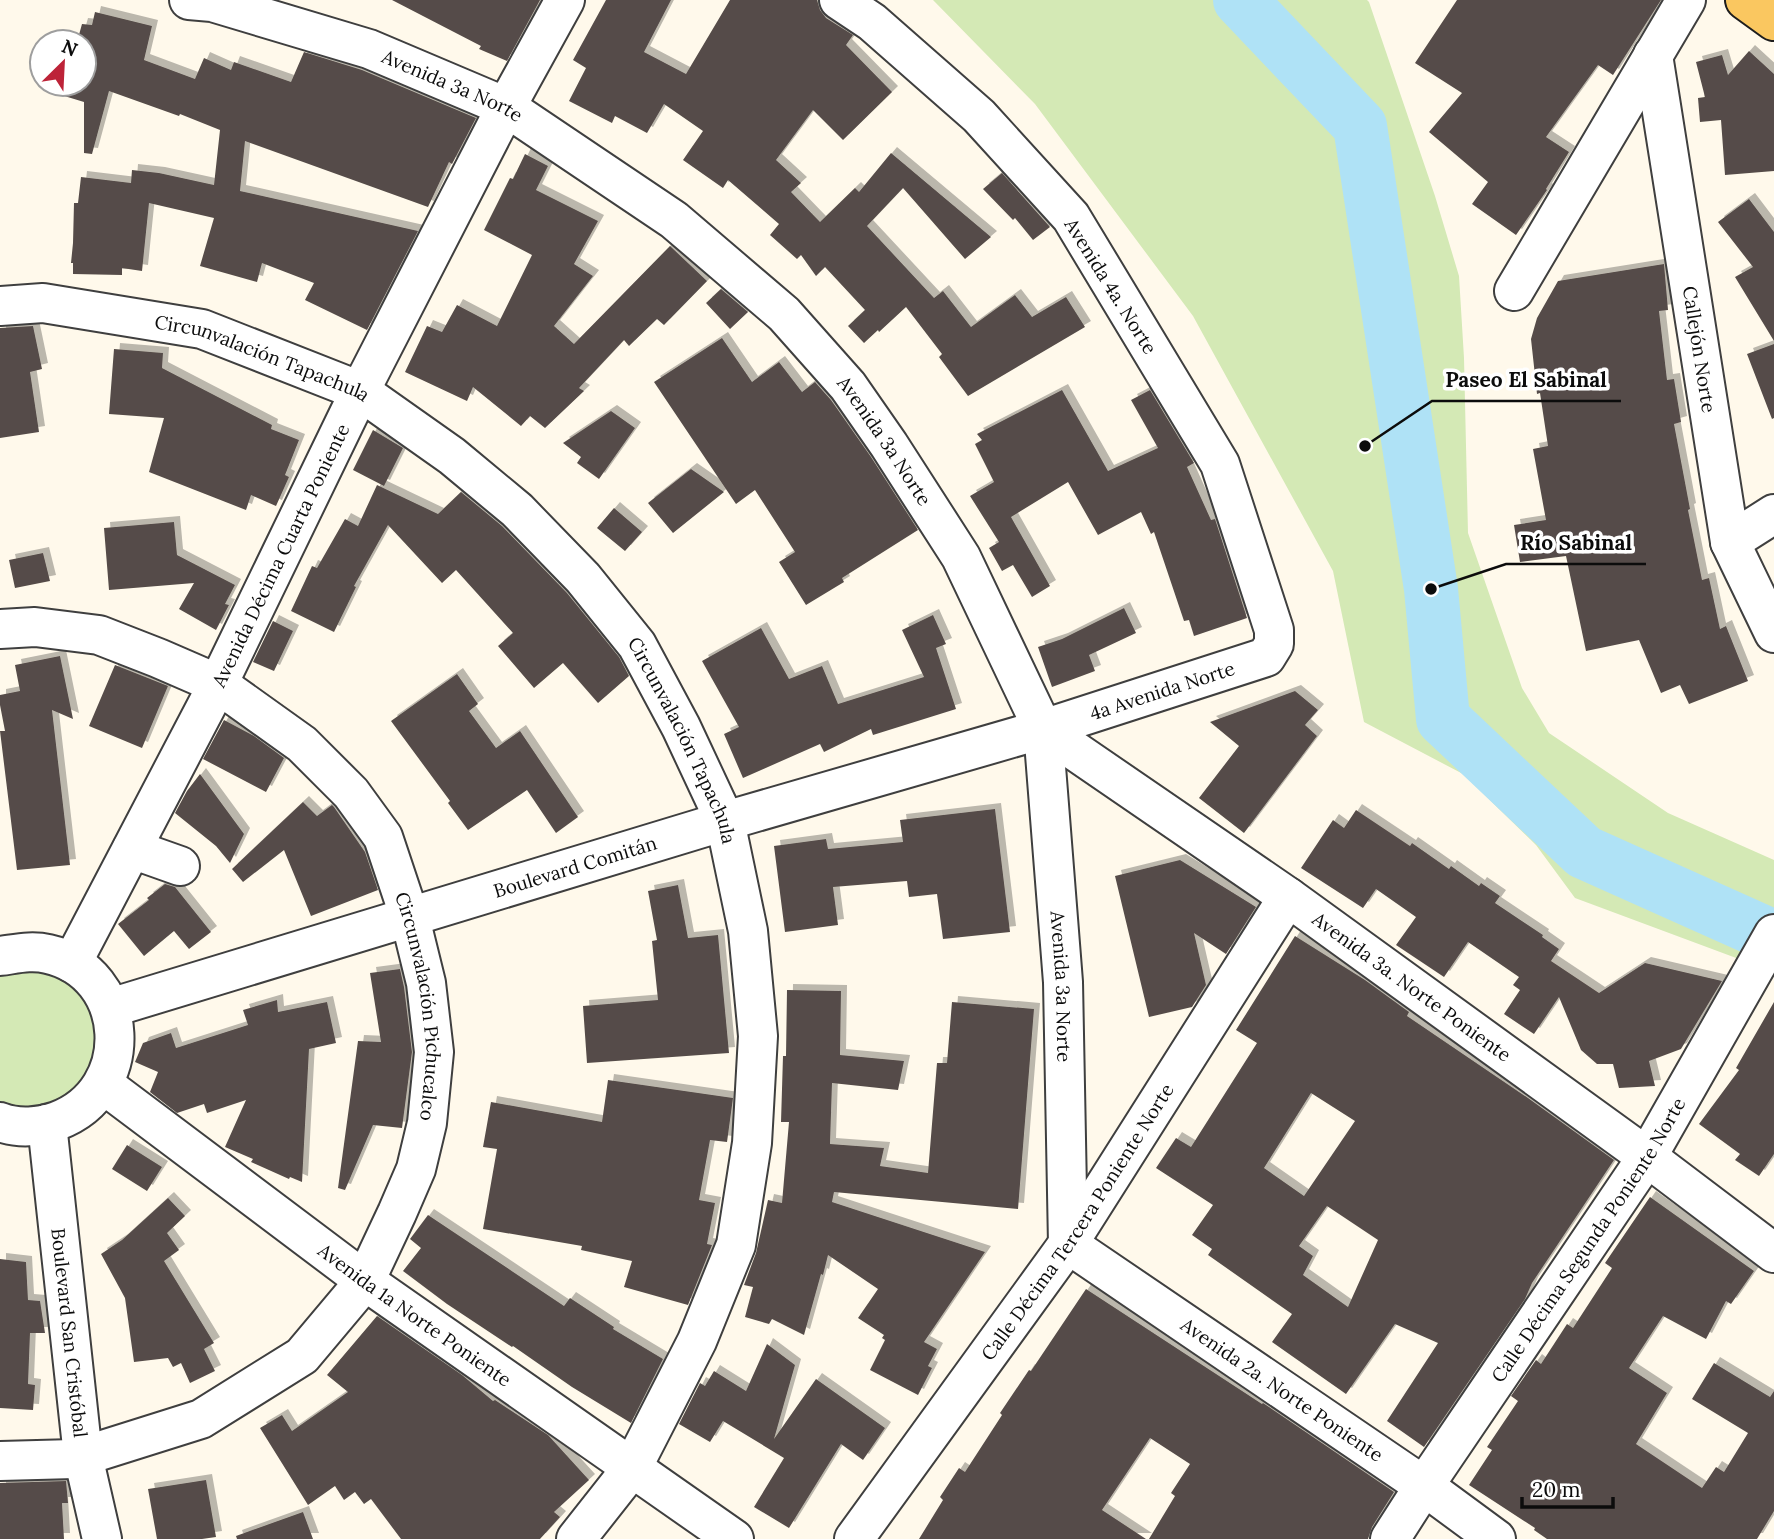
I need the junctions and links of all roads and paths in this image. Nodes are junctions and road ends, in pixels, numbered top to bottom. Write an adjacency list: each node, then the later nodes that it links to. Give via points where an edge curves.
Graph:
1 (189, 0): 8 (street, Avenida 3a Norte, via 212,2 369,50)
2 (565, 0): 8 (street)
3 (839, 0): 16 (street, Avenida 4a. Norte, via 872,22 979,116 1071,217 1220,464)
4 (1686, 0): 7 (street)
5 (1745, 0): 6 (main road)
6 (1774, 21)
7 (1653, 55): 9 (street); 13 (street, Callejón Norte)
8 (506, 107): 11 (street, Avenida Décima Cuarta Poniente); 18 (street, Avenida 3a Norte, via 674,220 784,314 848,386 961,558)
9 (1514, 291)
10 (0, 306): 11 (street, Circunvalación Tapachula, via 43,303 202,329)
11 (360, 391): 17 (street, Avenida Décima Cuarta Poniente); 19 (street, Circunvalación Tapachula, via 452,456 517,510 583,578 637,645)
12 (1774, 514): 13 (street)
13 (1730, 542): 15 (street, Callejón Norte)
14 (0, 629): 17 (street, Circunvalación Pichucalco, via 36,626 99,635)
15 (1774, 633)
16 (1275, 644): 18 (street, 4a Avenida Norte, via 1266,657)
17 (218, 684): 20 (street, Avenida Décima Cuarta Poniente); 23 (street, Circunvalación Pichucalco, via 302,744 351,793 383,837)
18 (1043, 729): 19 (street, Boulevard Comitán); 22 (street, Avenida 3a. Norte Poniente); 32 (street, Avenida 3a Norte, via 1063,982)
19 (726, 821): 23 (street, Boulevard Comitán); 37 (street, Circunvalación Tapachula, via 748,931 758,1035 752,1143 736,1245 697,1341)
20 (132, 849): 21 (street); 26 (street, Avenida Décima Cuarta Poniente)
21 (180, 866)
22 (1287, 897): 31 (street, Avenida 3a. Norte Poniente); 32 (street, Calle Décima Tercera Poniente Norte)
23 (410, 918): 27 (street, Boulevard Comitán); 34 (street, Circunvalación Pichucalco, via 426,983 434,1052 427,1123 416,1169)
24 (1768, 943): 31 (street, Calle Décima Segunda Poniente Norte)
25 (0, 956): 26 (street, via 29,951)
26 (72, 963): 27 (street, via 85,972)
27 (110, 1008): 28 (street, via 115,1033 113,1059)
28 (103, 1084): 30 (street, via 89,1102); 34 (street, Avenida 1a Norte Poniente)
29 (0, 1122): 30 (street)
30 (47, 1125): 35 (street, Boulevard San Cristóbal)
31 (1647, 1157): 33 (street, Avenida 3a. Norte Poniente); 38 (street, Calle Décima Segunda Poniente Norte)
32 (1068, 1244): 38 (street, Avenida 2a. Norte Poniente); 42 (street, Calle Décima Tercera Poniente Norte)
33 (1774, 1253)
34 (365, 1281): 35 (street, Circunvalación Pichucalco, via 302,1356 201,1419); 37 (street, Avenida 1a Norte Poniente)
35 (83, 1456): 36 (street, Circunvalación Pichucalco); 39 (street, Boulevard San Cristóbal)
36 (0, 1461)
37 (632, 1468): 40 (street, Circunvalación Tapachula); 41 (street, Avenida 1a Norte Poniente)
38 (1424, 1486): 43 (street, Calle Décima Segunda Poniente Norte); 44 (street, Avenida 2a. Norte Poniente)
39 (102, 1539)
40 (576, 1539)
41 (734, 1539)
42 (854, 1539)
43 (1390, 1539)
44 (1496, 1539)

